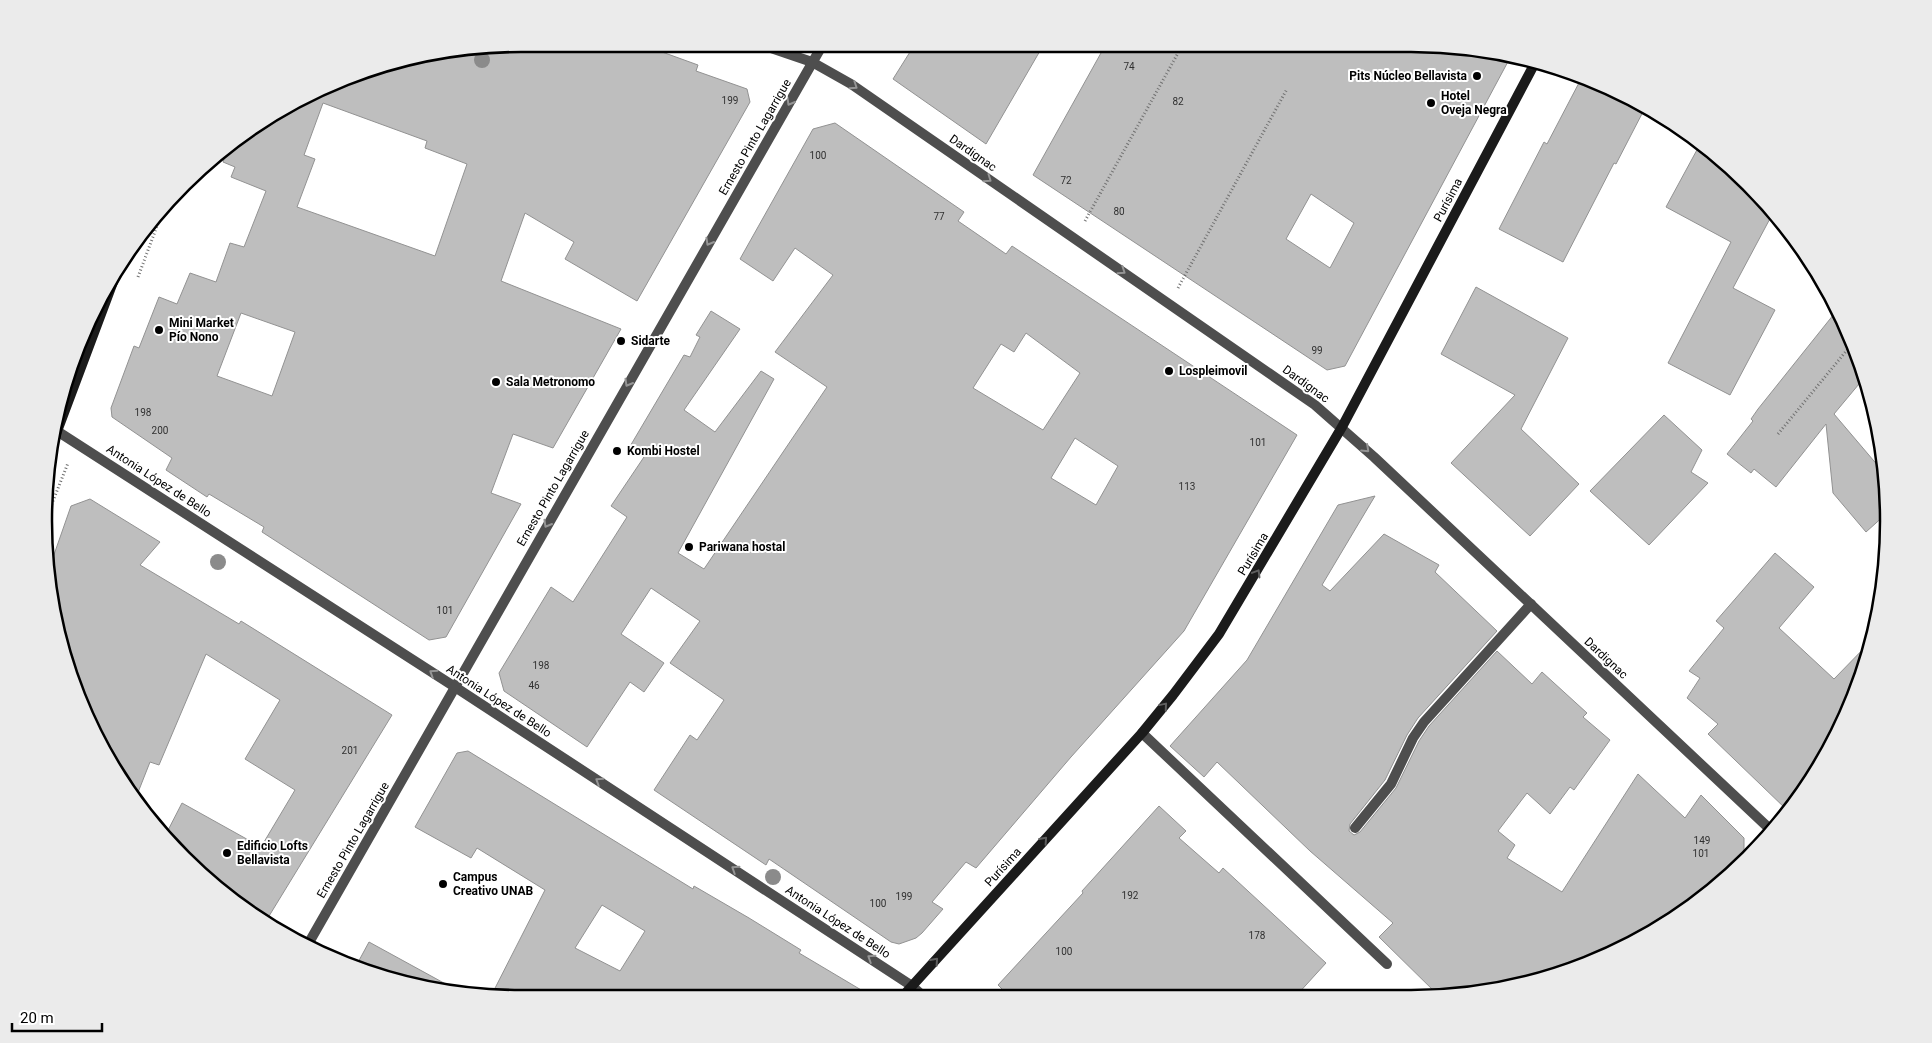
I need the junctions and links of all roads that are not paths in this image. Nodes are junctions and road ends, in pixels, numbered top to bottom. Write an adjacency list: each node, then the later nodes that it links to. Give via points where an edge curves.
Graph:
1 (783, 52): 3 (street, Dardignac)
2 (818, 52): 3 (street, Ernesto Pinto Lagarrigue)
3 (812, 62): 7 (street, Dardignac, one-way to 7, via 860,90 1288,385); 10 (street, Ernesto Pinto Lagarrigue, one-way to 10)
4 (1532, 68): 7 (main road, Purísima)
5 (101, 314): 6 (main road)
6 (67, 405)
7 (1342, 427): 9 (street, Dardignac, one-way to 9); 11 (main road, Purísima, one-way to 7, via 1224,626)
8 (61, 435): 10 (street, Antonia López de Bello, one-way to 8)
9 (1530, 604): 12 (street, Dardignac); 13 (street, via 1424,722 1391,784)
10 (455, 687): 14 (street, Ernesto Pinto Lagarrigue); 16 (street, Antonia López de Bello, one-way to 10)
11 (1142, 733): 15 (street); 16 (main road, Purísima, one-way to 11)
12 (1767, 826)
13 (1355, 828)
14 (310, 940)
15 (1387, 964)
16 (912, 986): 17 (main road, Purísima); 18 (street, Antonia López de Bello)
17 (908, 990)
18 (916, 990)

